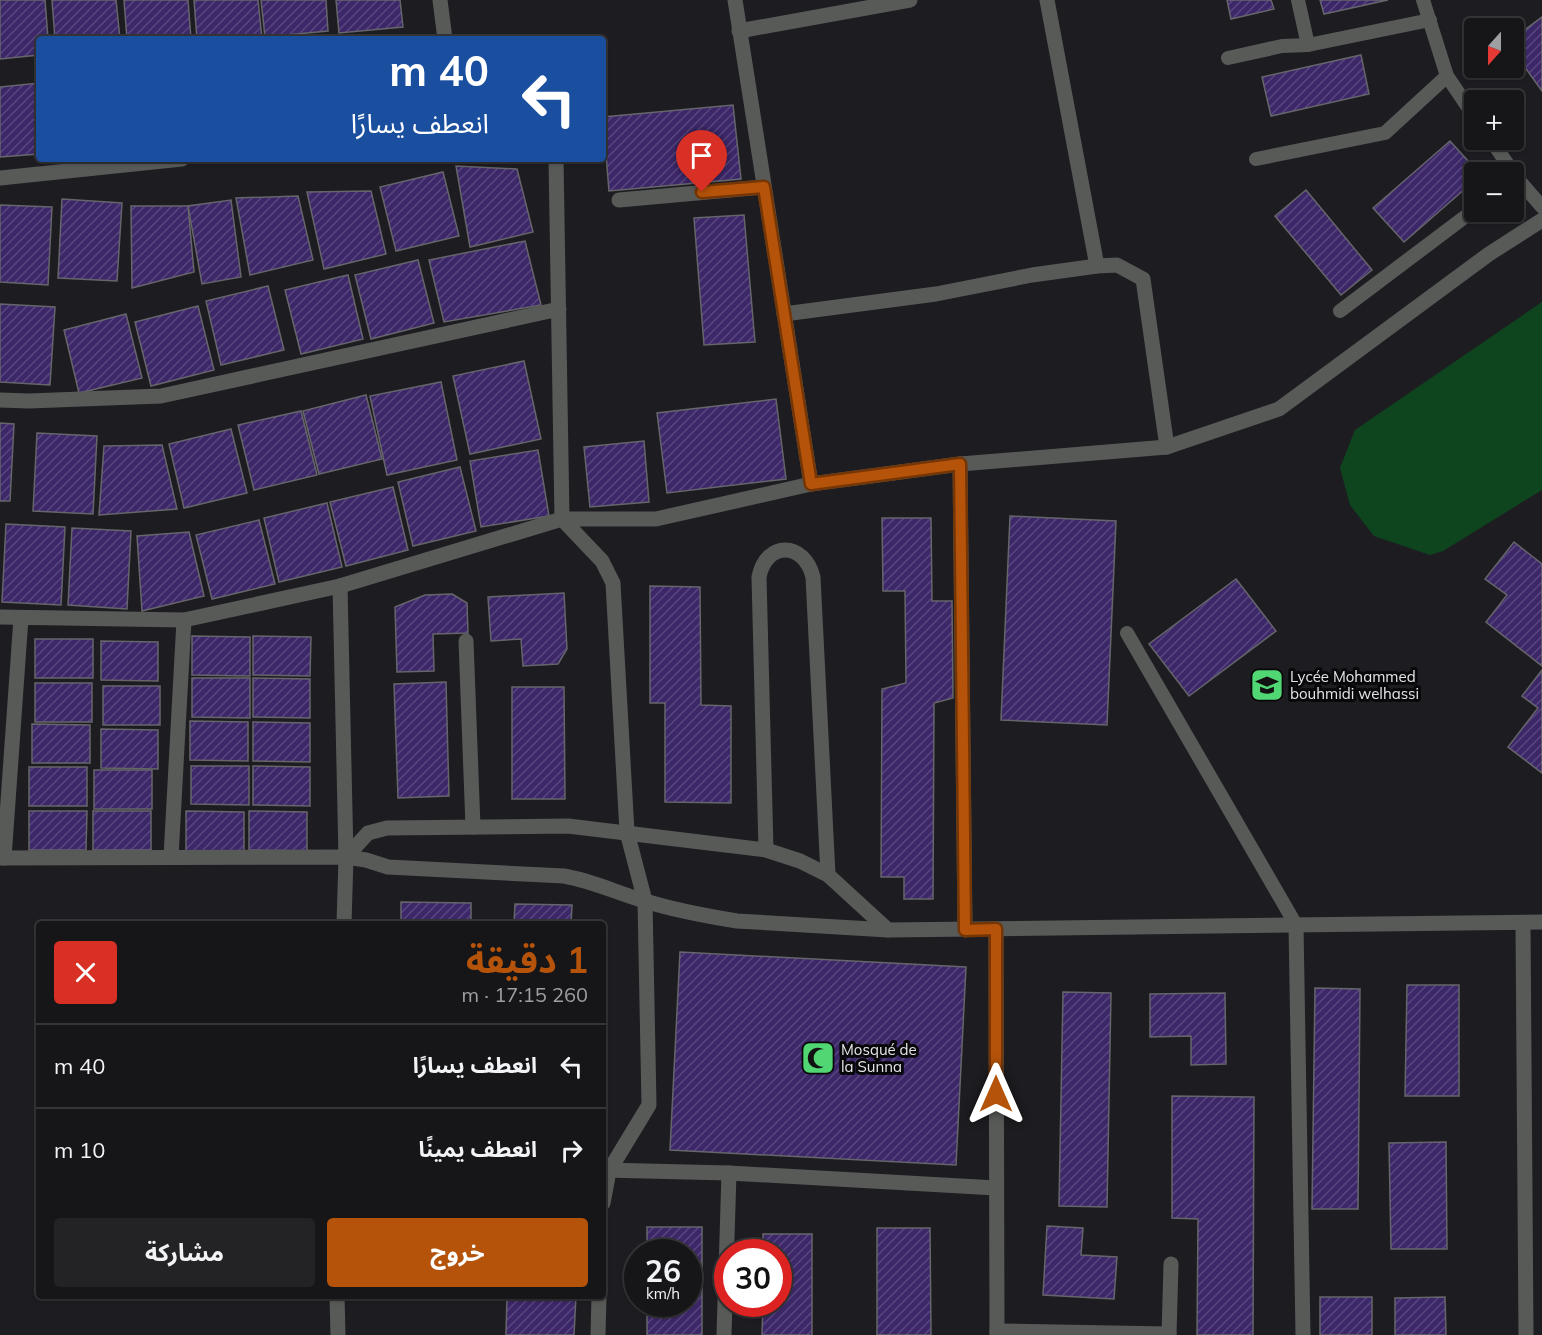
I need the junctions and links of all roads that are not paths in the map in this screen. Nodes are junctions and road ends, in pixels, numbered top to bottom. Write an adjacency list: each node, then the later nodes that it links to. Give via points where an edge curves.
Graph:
1 (440, 0): 9 (street)
2 (735, 0): 8 (street)
3 (910, 0): 8 (street)
4 (1047, 0): 24 (street)
5 (1298, 0): 10 (lane)
6 (1423, 0): 7 (lane)
7 (1430, 20): 10 (lane); 12 (lane)
8 (740, 31): 18 (street)
9 (445, 36)
10 (1308, 45): 11 (lane, via 1282,46)
11 (1228, 58)
12 (1447, 76): 13 (lane); 14 (lane, via 1385,133)
13 (1464, 101)
14 (1256, 159)
15 (153, 162): 17 (street)
16 (556, 162): 25 (street)
17 (0, 178)
18 (764, 187): 20 (street); 27 (street)
19 (1524, 188): 21 (lane)
20 (618, 200)
21 (1542, 207)
22 (1464, 218): 26 (lane)
23 (1542, 220): 29 (street, via 1489,254 1279,409)
24 (1097, 266): 27 (street, via 936,294); 29 (street, via 1117,265 1143,279)
25 (559, 309): 28 (street, via 161,396); 32 (street)
26 (1340, 311)
27 (784, 314): 31 (street)
28 (0, 400)
29 (1167, 447): 30 (street)
30 (960, 464): 31 (street); 53 (street)
31 (811, 484): 32 (street, via 656,519)
32 (562, 519): 33 (street); 40 (street, via 602,561 613,583)
33 (340, 586): 36 (street); 43 (street)
34 (0, 617): 35 (street)
35 (21, 618): 36 (street); 44 (street)
36 (184, 620): 42 (street)
37 (1127, 633): 50 (lane)
38 (466, 641): 39 (street)
39 (473, 827): 40 (street, via 568,826); 43 (street, via 378,830 368,833)
40 (627, 832): 41 (street); 46 (street)
41 (766, 850): 45 (street); 45 (street, via 759,577 769,556 780,550 792,550 810,565 813,577)
42 (171, 857): 43 (street); 44 (street)
43 (346, 857): 46 (street, via 388,867 564,876); 47 (street)
44 (2, 858)
45 (828, 875): 52 (street)
46 (645, 901): 52 (street, via 737,921); 54 (street, via 650,1105)
47 (344, 921)
48 (1523, 922): 49 (street); 50 (street); 66 (street)
49 (1542, 922)
50 (1296, 925): 51 (street); 65 (street)
51 (996, 929): 53 (street); 56 (street)
52 (888, 930): 53 (street)
53 (965, 930)
54 (606, 1171): 55 (street)
55 (729, 1173): 56 (street); 63 (street)
56 (996, 1188): 60 (street)
57 (1171, 1264): 64 (street)
58 (337, 1299): 61 (street)
59 (599, 1299): 62 (street)
60 (997, 1333): 64 (street)
61 (338, 1335)
62 (598, 1335)
63 (724, 1335)
64 (1169, 1335)
65 (1303, 1335)
66 (1526, 1335)

